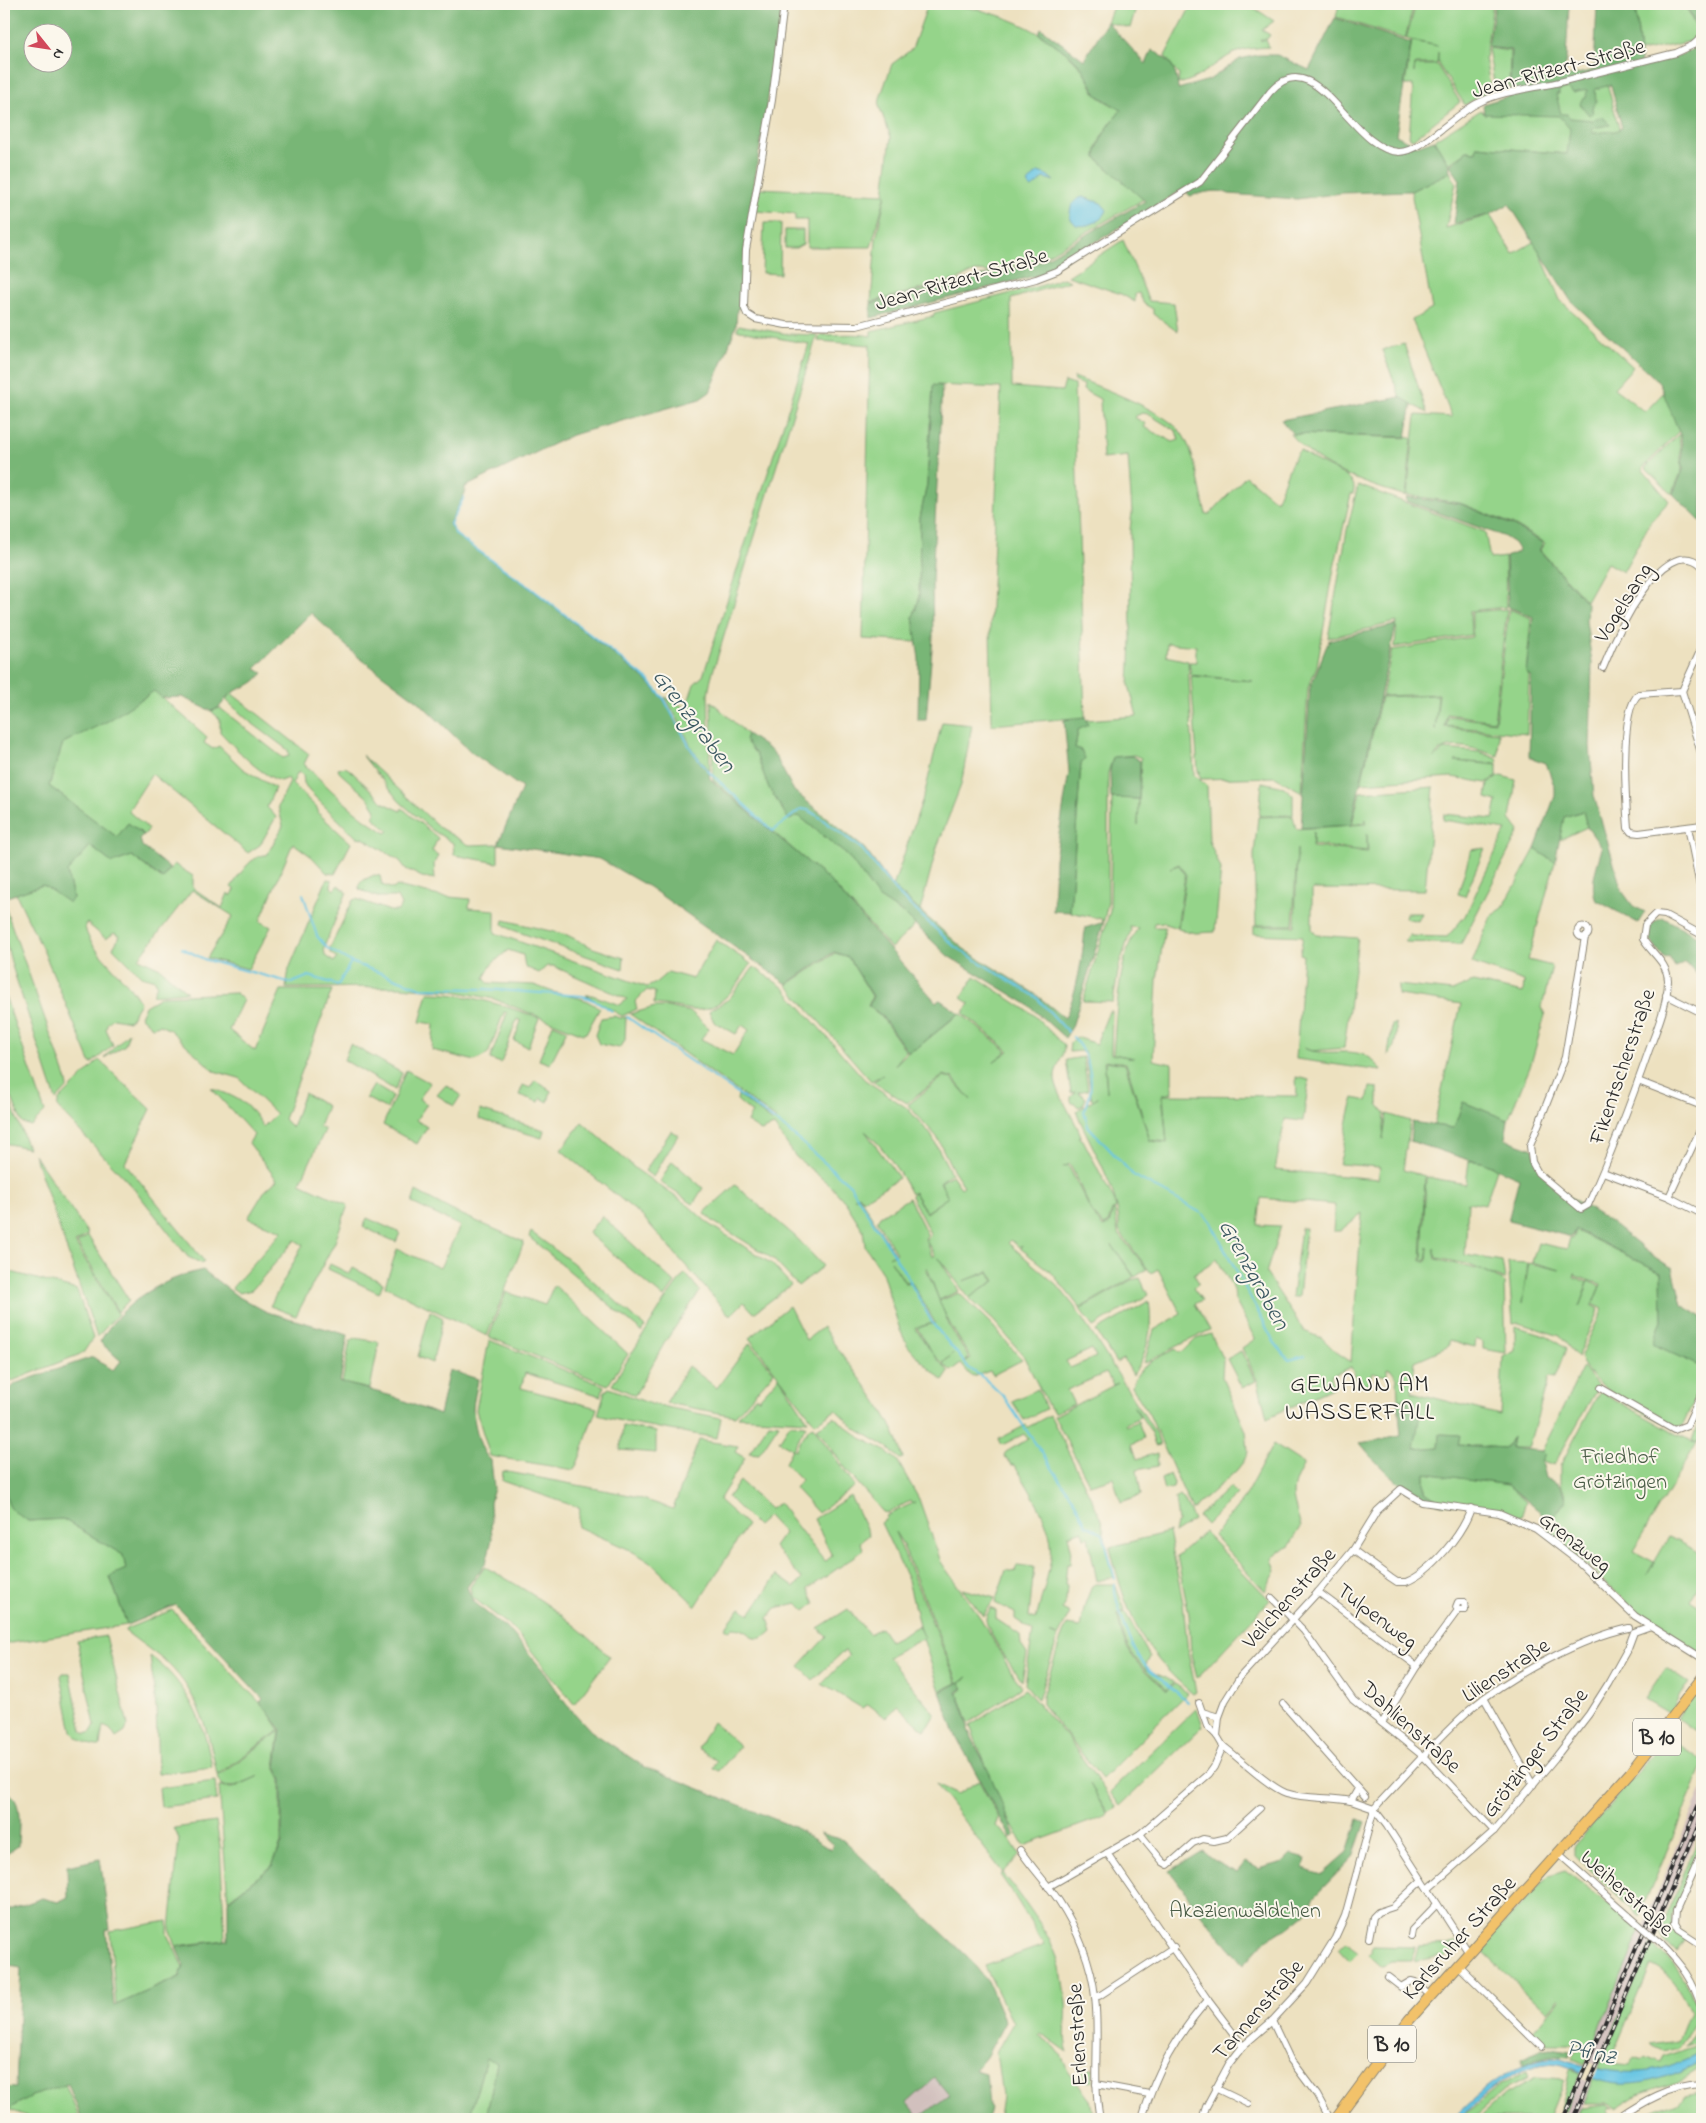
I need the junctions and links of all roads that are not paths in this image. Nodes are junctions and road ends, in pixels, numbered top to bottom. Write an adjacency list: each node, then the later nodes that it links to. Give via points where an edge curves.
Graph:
1 (784, 4): 2 (street, Jean-Ritzert-Straße, via 772,100 746,250 744,307 747,314 755,319 798,326 862,325 1057,271 1196,186 1270,92 1289,78 1305,79 1318,86 1369,140 1384,150 1401,152 1421,145 1451,120 1484,100 1676,53)
2 (1702, 37)
3 (1702, 566): 6 (street, Vogelsang, via 1692,558 1683,557 1662,567 1626,619)
4 (1702, 647): 5 (street)
5 (1699, 660): 7 (street)
6 (1603, 668)
7 (1682, 691): 8 (street); 10 (street, via 1634,697 1627,726 1625,783 1630,831 1639,833)
8 (1702, 756)
9 (1702, 825): 10 (street)
10 (1688, 827): 11 (street)
11 (1702, 896)
12 (1702, 935): 14 (street, Fikentscherstraße, via 1665,915 1656,914 1648,920 1642,939 1665,967 1668,980)
13 (1585, 937): 19 (street, Fikentscherstraße, via 1565,1057 1532,1136 1530,1154 1538,1173 1576,1206 1585,1208)
14 (1666, 995): 15 (street); 16 (street, Fikentscherstraße)
15 (1702, 1013)
16 (1638, 1081): 17 (street); 19 (street, Fikentscherstraße)
17 (1702, 1106)
18 (1702, 1126): 20 (street)
19 (1603, 1172): 20 (street)
20 (1669, 1197): 21 (street)
21 (1702, 1214)
22 (1601, 1388): 23 (street, via 1674,1430 1687,1426)
23 (1702, 1393)
24 (1401, 1488): 25 (street, Grenzweg, via 1422,1502); 26 (street, Veilchenstraße, via 1377,1511)
25 (1471, 1508): 26 (street, via 1459,1533 1440,1556 1406,1582 1397,1582); 30 (street, Grenzweg, via 1510,1516 1545,1534 1590,1571)
26 (1353, 1550): 27 (street, Veilchenstraße)
27 (1318, 1592): 31 (street, Veilchenstraße); 35 (street, Tulpenweg)
28 (1272, 1598): 31 (street, Dahlienstraße)
29 (1458, 1610): 35 (street)
30 (1635, 1616): 32 (street, Grenzweg); 33 (street)
31 (1293, 1620): 41 (street, Veilchenstraße, via 1240,1677 1225,1700); 42 (street, Dahlienstraße, via 1313,1642 1353,1700)
32 (1651, 1626): 33 (street); 34 (street, Grenzweg)
33 (1632, 1630): 37 (street, Lilienstraße, via 1590,1639); 46 (street, Grötzinger Straße, via 1628,1648 1589,1714)
34 (1702, 1658)
35 (1417, 1666): 42 (street)
36 (1702, 1678): 57 (main road, B 10, via 1630,1772)
37 (1484, 1698): 45 (street, Lilienstraße); 46 (street)
38 (1199, 1703): 40 (street)
39 (1283, 1704): 47 (street)
40 (1202, 1712): 41 (street); 43 (street, via 1207,1726)
41 (1219, 1717): 43 (street, Veilchenstraße)
42 (1382, 1723): 45 (street, Dahlienstraße)
43 (1217, 1736): 44 (street)
44 (1223, 1746): 49 (street, via 1283,1792); 53 (street, via 1208,1774)
45 (1424, 1757): 51 (street, Lilienstraße); 52 (street, Dahlienstraße)
46 (1533, 1785): 52 (street, Grötzinger Straße)
47 (1358, 1789): 48 (street); 49 (street)
48 (1365, 1797)
49 (1351, 1801): 51 (street)
50 (1260, 1808): 53 (street, via 1227,1838 1198,1841 1170,1863 1165,1864)
51 (1374, 1809): 58 (street); 73 (street, Tannenstraße, via 1339,1931 1308,1983)
52 (1494, 1831): 60 (street, Grötzinger Straße)
53 (1140, 1834): 55 (street)
54 (1020, 1850): 59 (street, Erlenstraße)
55 (1107, 1853): 59 (street); 65 (street)
56 (1702, 1853): 64 (street, via 1676,1911 1675,1923 1679,1930)
57 (1558, 1854): 66 (main road, Karlsruher Straße / B 10); 72 (street, Weiherstraße, bridge, via 1678,1962 1695,1985)
58 (1422, 1880): 60 (street); 63 (street, via 1394,1907 1373,1917)
59 (1048, 1887): 69 (street, Erlenstraße, via 1071,1921 1088,1963)
60 (1428, 1889): 61 (street)
61 (1437, 1904): 62 (street, via 1412,1930); 66 (street)
62 (1411, 1936)
63 (1369, 1938)
64 (1702, 1946)
65 (1174, 1947): 69 (street); 71 (street)
66 (1469, 1953): 67 (main road, Karlsruher Straße / B 10)
67 (1458, 1965): 70 (main road, Karlsruher Straße / B 10); 75 (street)
68 (1388, 1977): 70 (street, via 1401,1988 1411,1981 1416,1982)
69 (1095, 1996): 76 (street, Erlenstraße)
70 (1431, 1996): 85 (main road, Karlsruher Straße / B 10, via 1403,2028)
71 (1208, 2000): 74 (street); 79 (street, via 1177,2038)
72 (1702, 2009)
73 (1272, 2021): 74 (street, Tannenstraße); 84 (street, via 1290,2059)
74 (1243, 2046): 78 (street, Tannenstraße)
75 (1541, 2047)
76 (1096, 2084): 79 (street); 81 (street, Erlenstraße)
77 (1702, 2084): 86 (street, via 1681,2086)
78 (1215, 2088): 80 (street); 83 (street, Tannenstraße)
79 (1149, 2094): 82 (street)
80 (1248, 2104)
81 (1100, 2119)
82 (1142, 2119)
83 (1202, 2119)
84 (1330, 2119)
85 (1336, 2119)
86 (1617, 2119)

